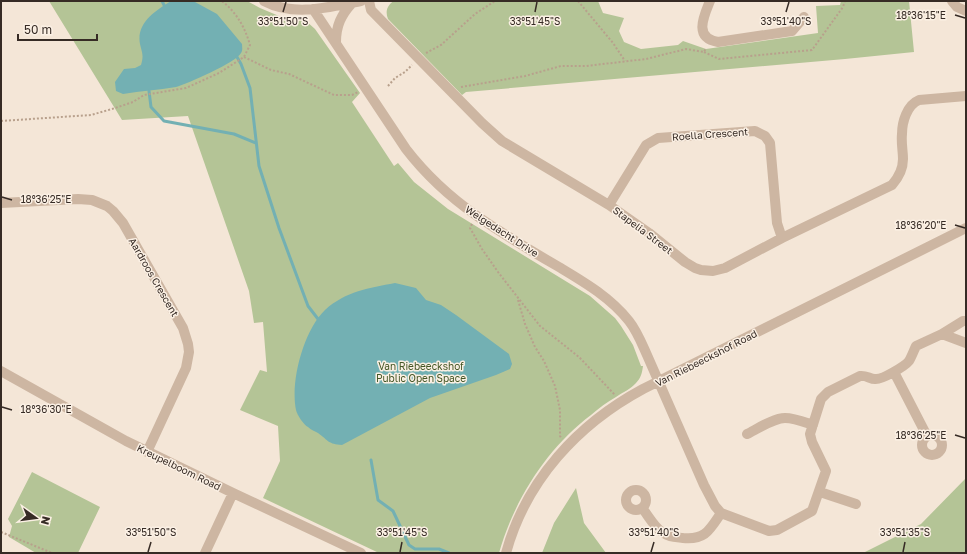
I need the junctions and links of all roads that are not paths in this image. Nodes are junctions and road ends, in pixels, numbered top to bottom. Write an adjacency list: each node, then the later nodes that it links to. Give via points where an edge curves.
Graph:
1 (264, 1): 6 (street, via 286,9)
2 (369, 1): 12 (street, Stapelia Street, via 371,10 502,140)
3 (710, 1): 8 (street, via 702,26 709,39 718,42 792,31)
4 (952, 1): 7 (street)
5 (356, 2): 6 (street); 9 (street, via 341,17)
6 (313, 9): 9 (street, Welgedacht Drive)
7 (966, 11)
8 (804, 17)
9 (336, 42): 20 (street, Welgedacht Drive, via 406,149 436,183 476,216 592,287 618,309 637,334)
10 (966, 96): 14 (street, Stapelia Street, via 919,100 913,104 908,109 902,133 901,170 892,185)
11 (1, 203): 24 (street, Aardroos Crescent, via 92,200 113,211 123,223 183,328 189,352 186,368)
12 (610, 205): 14 (street, Stapelia Street, via 685,262 701,270 725,268); 14 (street, Roella Crescent, via 646,145 654,140 755,131 765,136 770,143 777,223)
13 (966, 228): 20 (street, Van Riebeeckshof Road)
14 (782, 238)
15 (966, 321): 16 (street)
16 (942, 334): 17 (street); 19 (street, via 916,346 908,362)
17 (966, 343)
18 (1, 371): 24 (street, Kreupelboom Road)
19 (894, 372): 21 (street, via 880,379 860,376 828,392 822,399); 23 (street)
20 (658, 382): 29 (street, Welgedacht Drive, via 704,485); 32 (street, Van Riebeeckshof Road, via 618,403 566,446 532,493)
21 (813, 425): 22 (street, via 784,418 772,421); 25 (street, via 810,434 812,442 826,471)
22 (747, 434)
23 (927, 436)
24 (147, 452): 26 (street, Kreupelboom Road)
25 (820, 492): 27 (street); 29 (street, via 812,511 777,530 769,530)
26 (233, 493): 30 (street); 31 (street, Kreupelboom Road)
27 (856, 504)
28 (642, 508): 29 (street, via 661,532 673,537 691,539 703,536)
29 (721, 513)
30 (205, 553)
31 (361, 553)
32 (506, 553)

